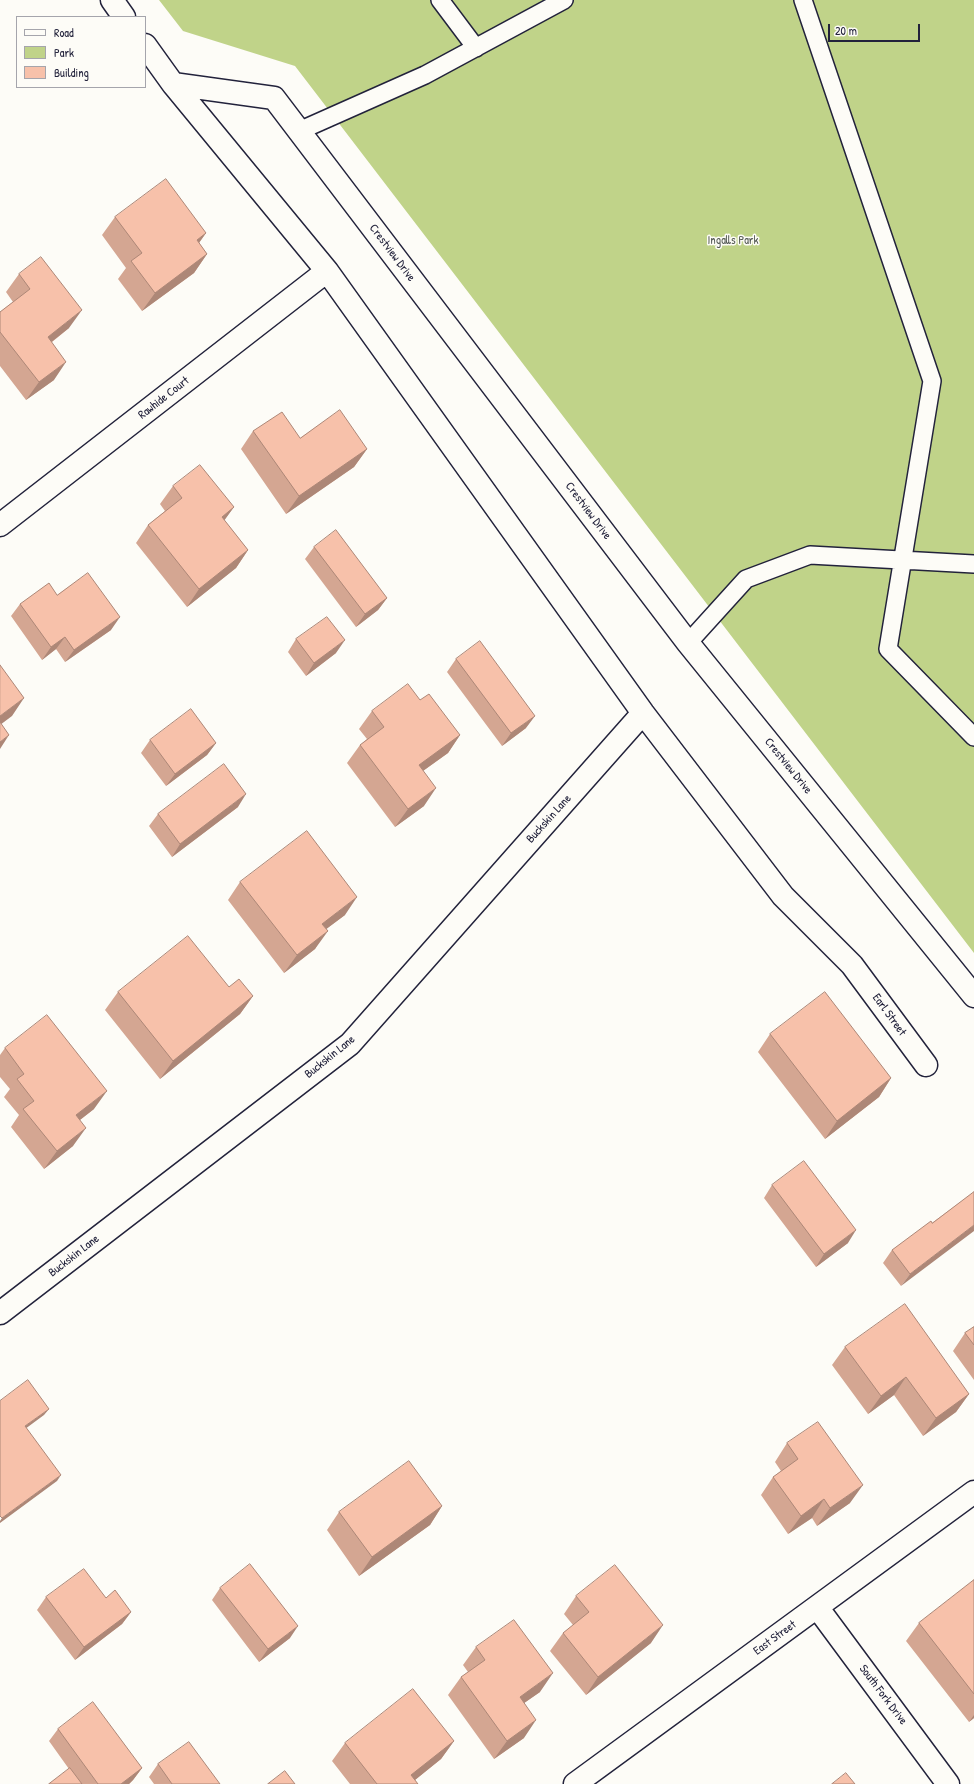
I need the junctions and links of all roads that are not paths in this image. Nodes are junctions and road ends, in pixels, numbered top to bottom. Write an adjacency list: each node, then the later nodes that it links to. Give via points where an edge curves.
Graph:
1 (112, 0): 5 (street)
2 (440, 0): 7 (lane)
3 (564, 0): 7 (lane)
4 (803, 0): 12 (lane, via 932,381)
5 (123, 16)
6 (146, 46): 8 (street)
7 (476, 48): 9 (lane, via 426,75)
8 (174, 84): 9 (street, Crestview Drive, via 274,98); 10 (street)
9 (299, 131): 14 (street, Crestview Drive)
10 (327, 272): 11 (street, Rawhide Court); 15 (street)
11 (0, 525)
12 (903, 560): 13 (lane); 14 (lane, via 810,555 746,578); 16 (lane, via 888,649)
13 (974, 564)
14 (688, 643): 17 (street, Crestview Drive)
15 (643, 713): 18 (street, Earl Street, via 783,896 852,964); 19 (street, Buckskin Lane, via 350,1044)
16 (974, 737)
17 (974, 996)
18 (926, 1065)
19 (0, 1313)
20 (974, 1492): 21 (street, East Street)
21 (817, 1607): 22 (street, East Street); 23 (street, South Fork Drive)
22 (575, 1784)
23 (948, 1784)

